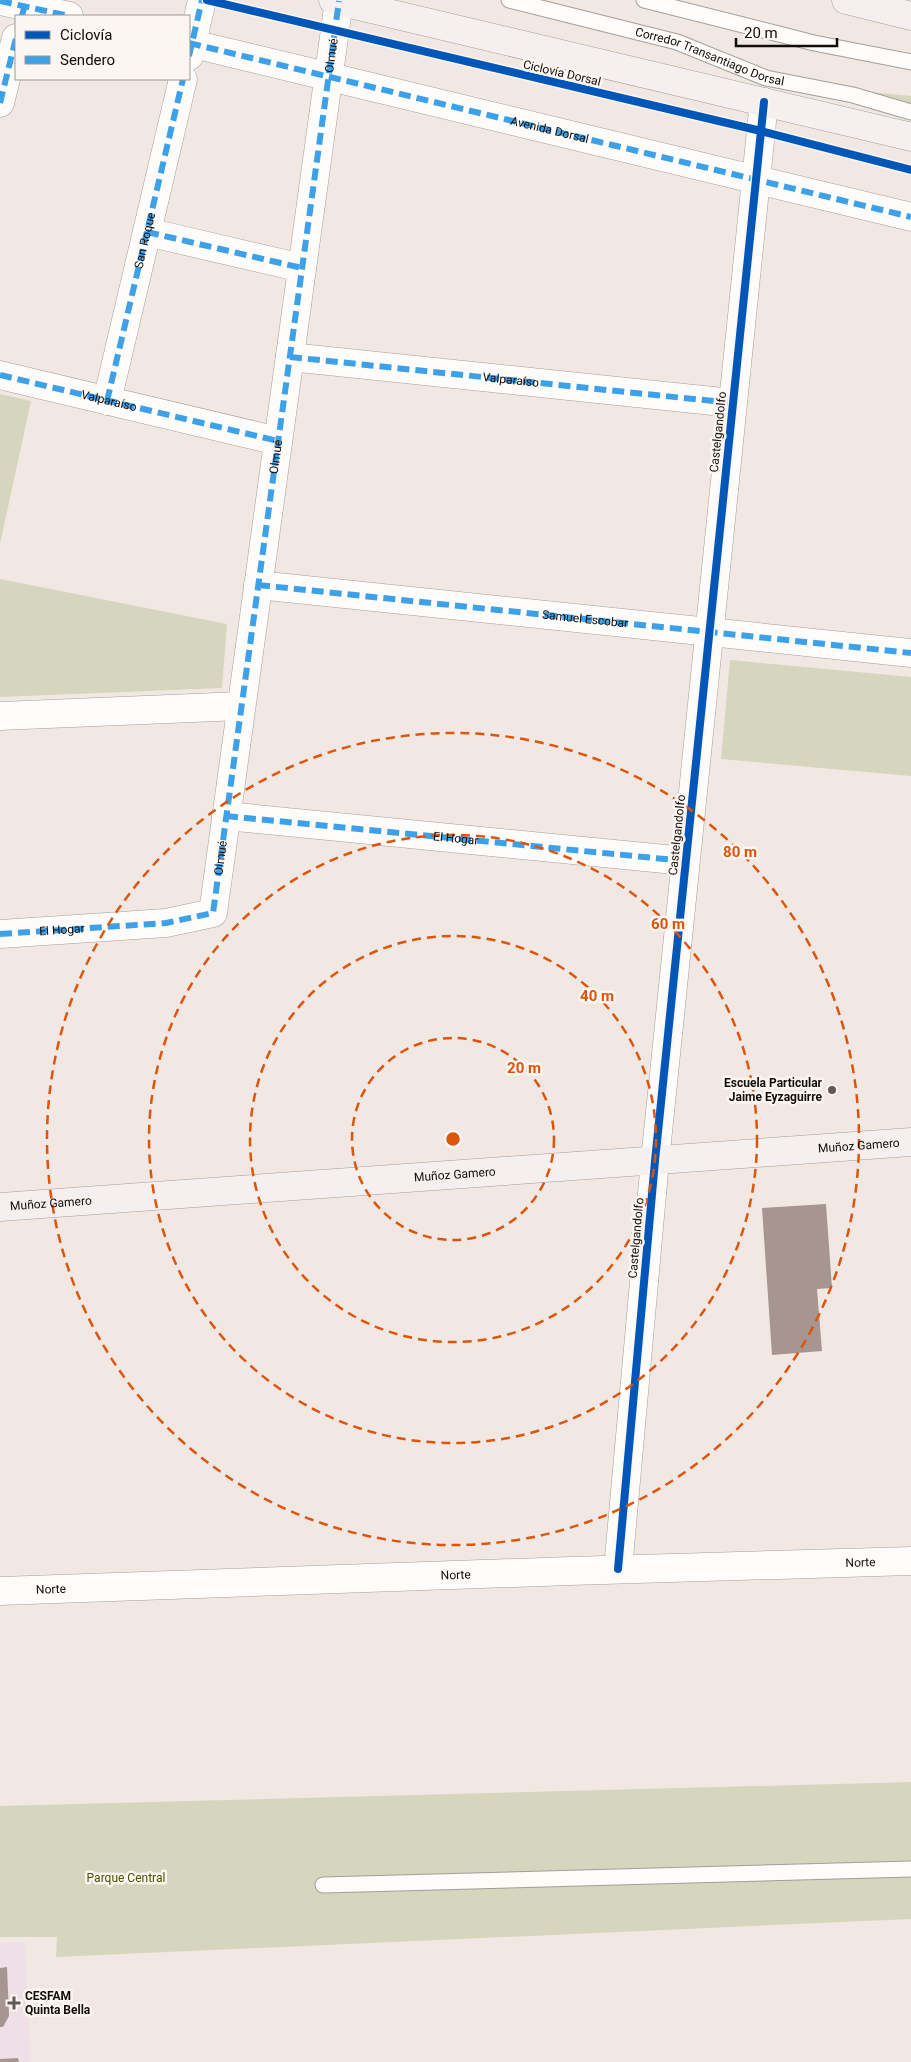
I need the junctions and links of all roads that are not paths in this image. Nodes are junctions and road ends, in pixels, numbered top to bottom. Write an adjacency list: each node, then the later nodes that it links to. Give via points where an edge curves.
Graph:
1 (202, 0): 10 (street)
2 (509, 0): 16 (lane, Corredor Transantiago Dorsal, via 678,42 766,78 853,95)
3 (644, 0): 11 (lane, via 814,43)
4 (846, 0): 8 (street)
5 (336, 1): 12 (street, Olmué); 14 (street)
6 (18, 6): 7 (street)
7 (64, 15)
8 (911, 16)
9 (15, 42): 15 (street)
10 (190, 48): 12 (street, Avenida Dorsal)
11 (911, 62)
12 (328, 76): 18 (street, Avenida Dorsal); 21 (street, Olmué)
13 (183, 80): 20 (street, San Roque)
14 (764, 102): 17 (street); 18 (street, Castelgandolfo)
15 (0, 103)
16 (911, 112)
17 (911, 137)
18 (755, 181): 19 (street, Avenida Dorsal); 25 (street, Castelgandolfo)
19 (911, 217)
20 (147, 232): 21 (street); 24 (street, San Roque)
21 (302, 268): 22 (street, Olmué)
22 (290, 357): 25 (street, Valparaíso); 26 (street, Olmué)
23 (0, 375): 24 (street, Valparaíso)
24 (107, 401): 26 (street, Valparaíso)
25 (732, 403): 28 (street, Castelgandolfo)
26 (278, 442): 27 (street, Olmué)
27 (258, 585): 28 (street, Samuel Escobar); 30 (street, Olmué)
28 (709, 632): 29 (street, Samuel Escobar); 33 (street, Castelgandolfo)
29 (911, 653)
30 (241, 706): 31 (street); 32 (street, Olmué)
31 (0, 716)
32 (226, 816): 33 (street, El Hogar); 34 (street, Olmué)
33 (685, 861): 37 (street, Castelgandolfo)
34 (213, 913): 35 (street, El Hogar, via 166,923)
35 (0, 934)
36 (911, 1142): 37 (street, Muñoz Gamero)
37 (655, 1161): 38 (street, Muñoz Gamero); 40 (street, Castelgandolfo)
38 (0, 1207)
39 (911, 1561): 40 (street, Norte)
40 (618, 1570): 41 (street, Norte)
41 (0, 1591)
42 (911, 1869): 43 (lane)
43 (323, 1885)

